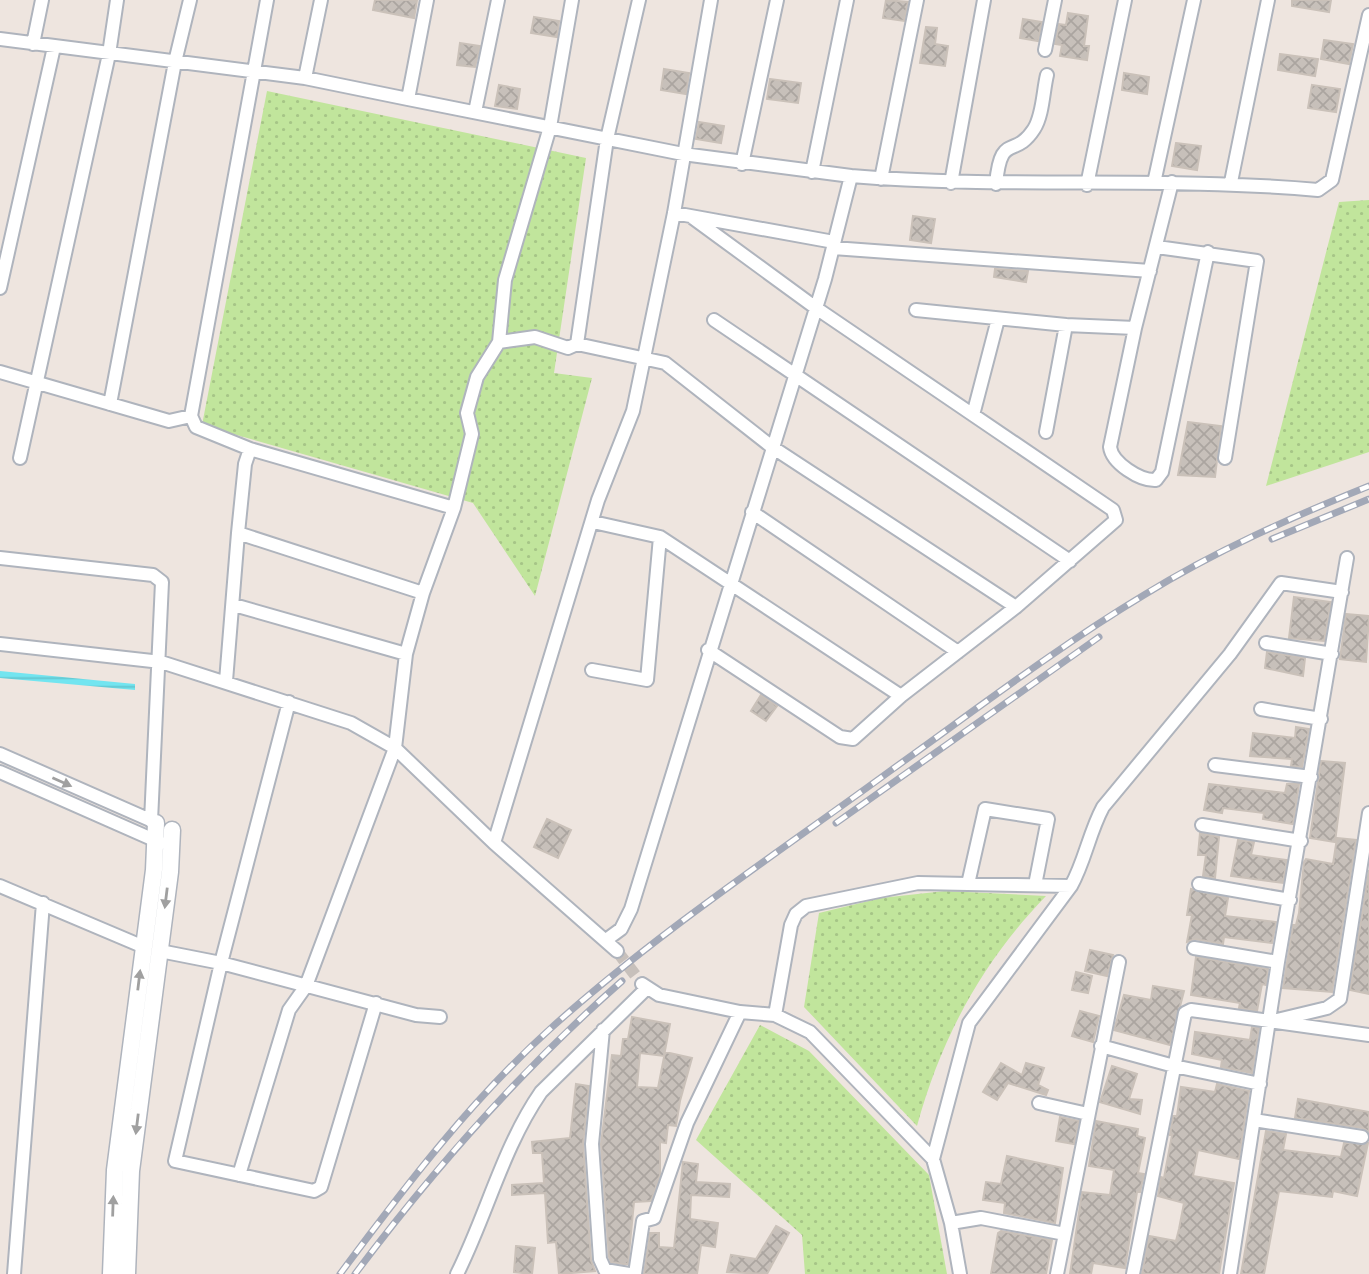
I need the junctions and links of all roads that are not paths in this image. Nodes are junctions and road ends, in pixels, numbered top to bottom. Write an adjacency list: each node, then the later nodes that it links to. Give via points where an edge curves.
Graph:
1 (42, 0): 21 (street)
2 (117, 0): 24 (street)
3 (190, 0): 25 (street)
4 (267, 0): 26 (street)
5 (321, 0): 28 (street)
6 (428, 0): 29 (street)
7 (498, 0): 30 (street)
8 (572, 0): 31 (street)
9 (639, 0): 32 (street)
10 (712, 0): 33 (street)
11 (777, 0): 34 (street)
12 (847, 0): 35 (street)
13 (917, 0): 37 (street)
14 (984, 0): 40 (street)
15 (1055, 0): 23 (street)
16 (1125, 0): 43 (street)
17 (1194, 0): 41 (street)
18 (1268, 0): 39 (street)
19 (1369, 15): 39 (street, via 1332,180 1318,190)
20 (0, 39): 21 (street)
21 (33, 44): 22 (street)
22 (54, 47): 24 (street); 50 (street)
23 (1045, 50)
24 (109, 54): 25 (street); 62 (street)
25 (176, 62): 26 (street); 63 (street)
26 (255, 72): 28 (street); 65 (street)
27 (1047, 75): 42 (street, via 1036,126 1027,138 1004,150)
28 (304, 78): 29 (street)
29 (408, 99): 30 (street)
30 (475, 112): 31 (street)
31 (550, 127): 32 (street); 57 (street, via 505,280)
32 (607, 139): 33 (street); 58 (street)
33 (683, 153): 34 (street); 44 (street)
34 (742, 164): 35 (street)
35 (812, 172): 36 (street)
36 (851, 176): 37 (street); 46 (street)
37 (881, 179): 40 (street)
38 (1172, 182): 39 (street); 41 (street); 47 (street)
39 (1231, 182)
40 (951, 183): 42 (street)
41 (1154, 183): 43 (street)
42 (996, 184): 43 (street)
43 (1087, 185)
44 (674, 213): 45 (street); 59 (street)
45 (693, 218): 46 (street); 51 (street)
46 (833, 245): 49 (street); 51 (street)
47 (1157, 247): 48 (street); 49 (street)
48 (1208, 252): 56 (street, via 1162,472 1156,480 1140,478 1110,452); 70 (street, via 1253,258 1258,266)
49 (1150, 271): 56 (street)
50 (0, 288)
51 (816, 308): 61 (street); 64 (street)
52 (916, 310): 53 (street)
53 (998, 319): 55 (street); 64 (street)
54 (714, 320): 61 (street)
55 (1066, 325): 56 (street); 66 (street)
56 (1135, 328)
57 (499, 342): 58 (street, via 535,337 568,348); 71 (street, via 477,377 467,413 472,434)
58 (577, 344): 59 (street)
59 (646, 357): 67 (street, via 665,363); 73 (street, via 633,411)
60 (0, 372): 62 (street)
61 (795, 375): 67 (street); 78 (street)
62 (38, 383): 63 (street); 69 (street)
63 (110, 404): 65 (street, via 169,421)
64 (973, 415): 78 (street, via 1113,510 1114,525)
65 (191, 416): 68 (street, via 196,427)
66 (1046, 432)
67 (772, 447): 72 (street); 83 (street)
68 (250, 449): 71 (street); 74 (street)
69 (20, 458)
70 (1225, 458)
71 (454, 508): 81 (street)
72 (752, 512): 79 (street); 87 (street)
73 (593, 522): 75 (street); 108 (street)
74 (238, 533): 81 (street); 82 (street)
75 (660, 537): 79 (street); 91 (street, via 647,680)
76 (0, 558): 90 (street, via 153,575 162,582)
77 (1347, 558): 80 (street)
78 (1070, 561): 83 (street)
79 (730, 581): 86 (street); 93 (street)
80 (1342, 592): 89 (street); 114 (street, via 1281,583 1230,653 1103,807)
81 (423, 593): 88 (street)
82 (234, 605): 88 (street); 92 (street)
83 (1016, 607): 87 (street)
84 (1266, 643): 89 (street)
85 (0, 644): 90 (street)
86 (708, 650): 93 (street, via 848,739); 117 (street, via 631,909 621,929)
87 (958, 652): 93 (street)
88 (406, 654): 97 (street)
89 (1332, 654): 96 (street)
90 (161, 662): 92 (street); 103 (street)
91 (592, 670)
92 (226, 681): 94 (street)
93 (901, 696)
94 (289, 702): 97 (street, via 351,723); 123 (street)
95 (1261, 709): 96 (street)
96 (1321, 719): 101 (street)
97 (395, 748): 108 (street); 124 (street)
98 (0, 754): 103 (street, one-way to 103)
99 (1215, 765): 101 (street)
100 (0, 772): 106 (street)
101 (1311, 777): 107 (street)
102 (1369, 813): 129 (street, via 1340,999 1327,1008)
103 (154, 822): 105 (street); 106 (street)
104 (1202, 825): 107 (street)
105 (172, 830): 109 (street)
106 (155, 841): 109 (street); 119 (street)
107 (1301, 841): 115 (street)
108 (495, 843): 117 (street)
109 (171, 847): 119 (street, one-way to 119)
110 (968, 884): 112 (street); 112 (street, via 985,809 1048,819); 127 (street, via 918,883 806,906 791,925)
111 (1199, 884): 115 (street)
112 (1035, 885): 114 (street)
113 (0, 886): 116 (street)
114 (1070, 886): 139 (street, via 969,1023)
115 (1290, 900): 122 (street)
116 (43, 903): 119 (street); 143 (street)
117 (607, 940): 120 (street)
118 (1194, 948): 122 (street)
119 (152, 949): 123 (street); 144 (street, one-way to 119, via 115,1170); 145 (street, one-way to 145, via 131,1171)
120 (617, 951)
121 (1119, 962): 132 (street)
122 (1278, 962): 129 (street)
123 (221, 963): 124 (street); 140 (street, via 176,1161)
124 (306, 986): 125 (street); 140 (street, via 289,1010)
125 (376, 1003): 128 (street); 140 (street, via 321,1187 314,1191)
126 (740, 1012): 127 (street); 130 (street, via 659,995 644,987); 148 (street, via 687,1123 654,1218 643,1221)
127 (775, 1015): 139 (street, via 810,1032)
128 (440, 1017)
129 (1270, 1021): 131 (street); 133 (street, via 1188,1011 1183,1016); 134 (street)
130 (603, 1030): 146 (street, via 528,1110); 147 (street, via 592,1144 600,1259 605,1269)
131 (1369, 1035)
132 (1101, 1046): 133 (street); 136 (street)
133 (1174, 1066): 134 (street); 151 (street)
134 (1260, 1084): 137 (street)
135 (1039, 1103): 136 (street)
136 (1088, 1114): 142 (street)
137 (1254, 1120): 138 (street); 152 (street)
138 (1362, 1137)
139 (933, 1160): 141 (street)
140 (239, 1175)
141 (951, 1223): 142 (street, via 981,1218); 149 (street)
142 (1065, 1234): 150 (street)
143 (14, 1274)
144 (111, 1274)
145 (127, 1274)
146 (457, 1274)
147 (629, 1274)
148 (635, 1274)
149 (960, 1274)
150 (1057, 1274)
151 (1133, 1274)
152 (1230, 1274)

